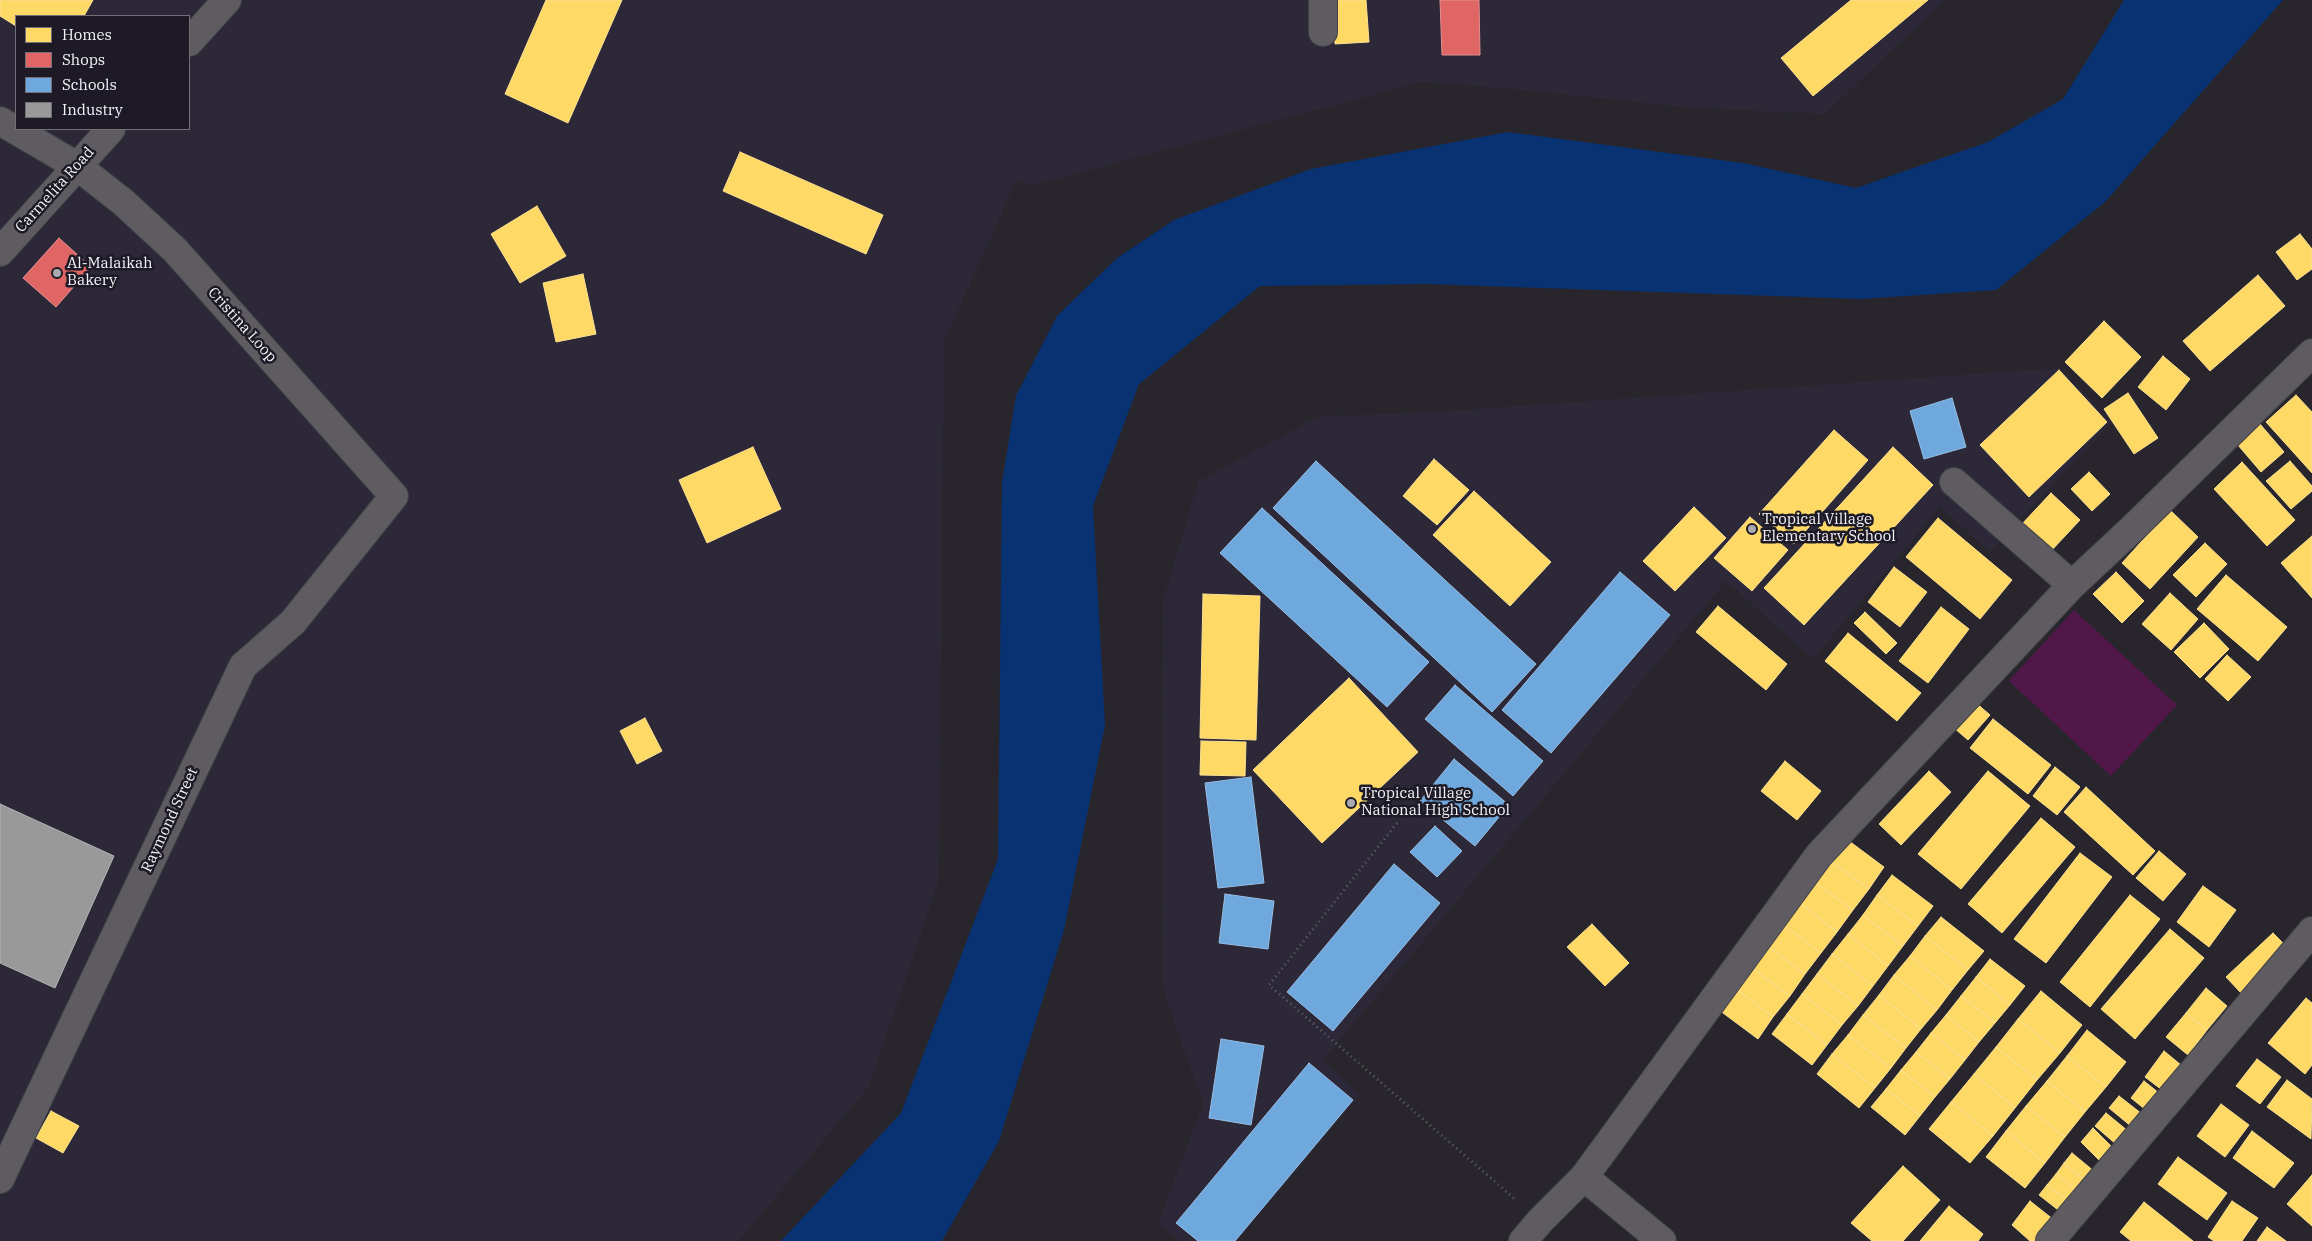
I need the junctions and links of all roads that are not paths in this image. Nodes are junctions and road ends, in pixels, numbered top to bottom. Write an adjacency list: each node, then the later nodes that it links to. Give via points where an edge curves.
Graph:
1 (227, 0): 4 (street)
2 (1323, 0): 3 (street)
3 (1323, 32)
4 (190, 41)
5 (0, 121): 6 (street, Cristina Loop)
6 (15, 130)
7 (15, 130): 9 (street, Cristina Loop)
8 (110, 130): 9 (street, Carmelita Road)
9 (77, 166): 10 (street, Carmelita Road); 13 (street, Cristina Loop, via 176,250)
10 (0, 252)
11 (2312, 353): 14 (street)
12 (1954, 482): 14 (street)
13 (394, 496): 17 (street, Raymond Street, via 293,622 243,666)
14 (2072, 585): 16 (street, via 1819,855)
15 (2312, 931): 20 (street)
16 (1584, 1177): 18 (street); 19 (street)
17 (0, 1179)
18 (1531, 1231)
19 (1662, 1241)
20 (2050, 1241)

